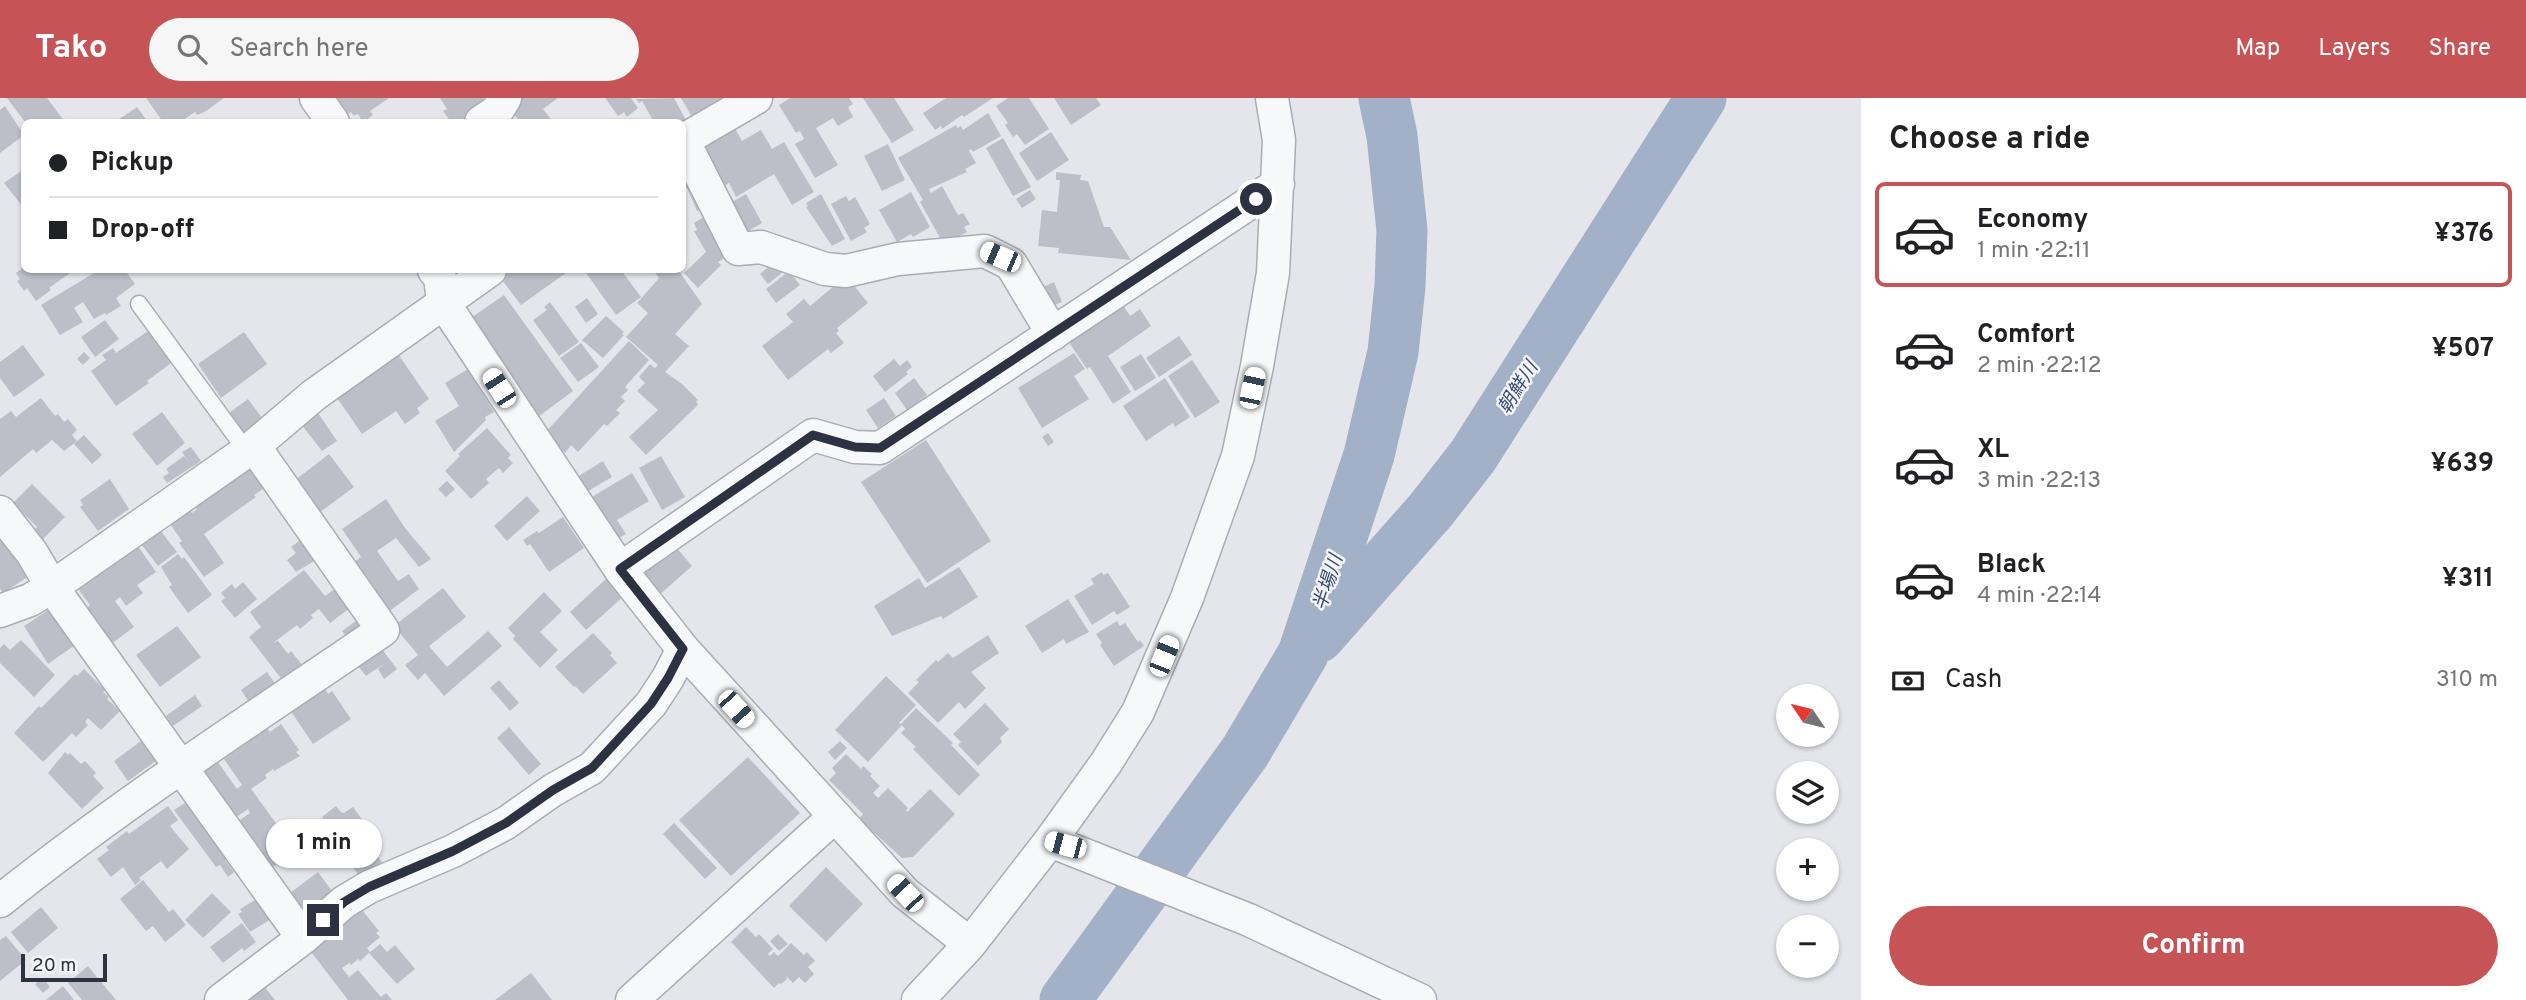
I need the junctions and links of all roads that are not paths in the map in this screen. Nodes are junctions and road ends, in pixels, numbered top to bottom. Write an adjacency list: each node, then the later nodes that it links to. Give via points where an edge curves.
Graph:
1 (505, 98): 4 (street)
2 (756, 98): 5 (street)
3 (1272, 98): 7 (street, via 1279,140)
4 (485, 119)
5 (686, 139)
6 (686, 147): 12 (street, via 738,249 761,247 825,269 846,271 898,258 985,250 1011,264)
7 (1278, 184): 12 (street); 21 (street, via 1273,273 1238,456 1164,656 1138,712)
8 (437, 273): 10 (street)
9 (486, 273): 10 (street)
10 (443, 302): 13 (street, via 314,395); 15 (street)
11 (139, 304): 13 (lane, via 240,442)
12 (1053, 334): 15 (street, via 880,448 855,447 813,435)
13 (254, 446): 16 (street); 19 (street, via 383,629)
14 (0, 512): 16 (street)
15 (620, 569): 18 (street)
16 (52, 587): 17 (street); 19 (street)
17 (0, 611)
18 (683, 649): 20 (street); 23 (street, via 651,704 592,768 506,823 369,887)
19 (181, 767): 22 (street); 23 (street)
20 (834, 817): 24 (street, via 905,893); 27 (street)
21 (1057, 843): 24 (street); 25 (street, via 1238,916)
22 (0, 901)
23 (303, 938): 26 (street)
24 (970, 944): 28 (street)
25 (1371, 990): 29 (street)
26 (221, 1000)
27 (632, 1000)
28 (918, 1000)
29 (1420, 1000)

